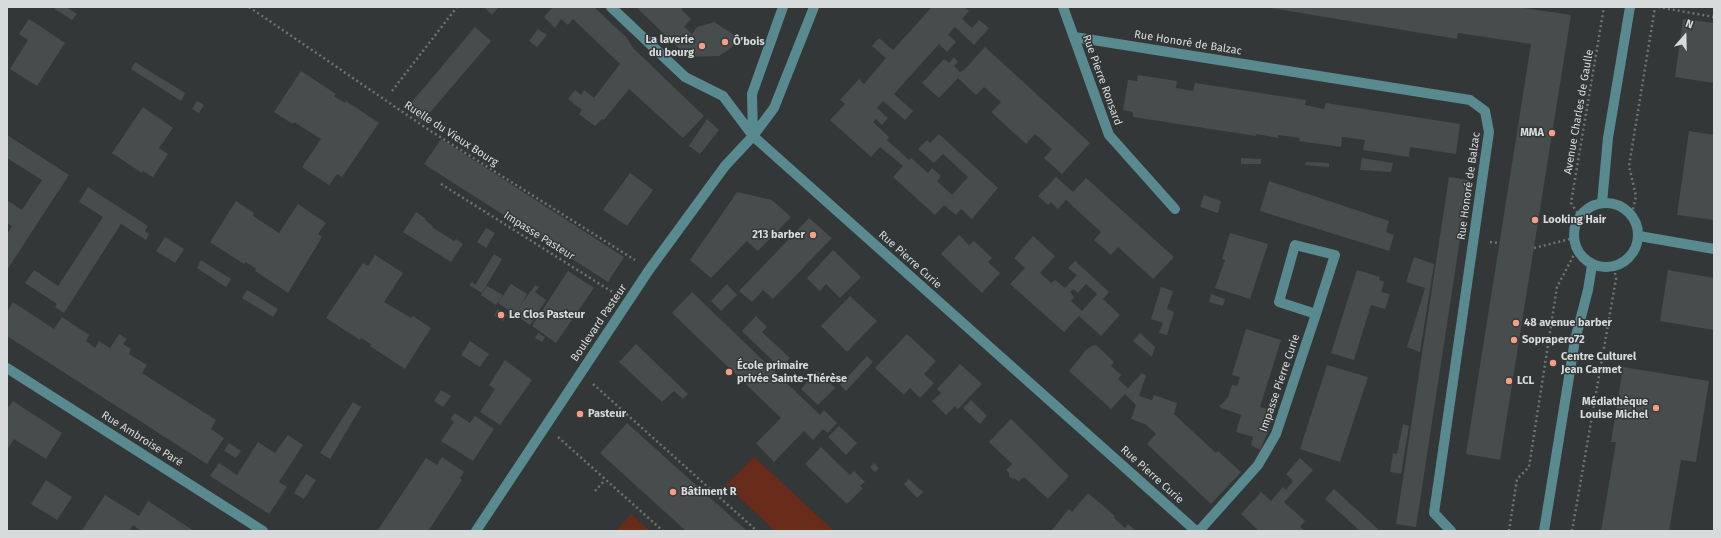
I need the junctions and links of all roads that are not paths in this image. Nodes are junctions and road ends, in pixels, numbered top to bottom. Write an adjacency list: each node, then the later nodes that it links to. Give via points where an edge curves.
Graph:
1 (611, 7): 7 (street, Rue Pierre Curie, via 685,77 723,96)
2 (783, 7): 7 (street, via 752,94)
3 (814, 7): 7 (street, Boulevard Pasteur, via 774,108)
4 (1063, 7): 6 (street, Rue Pierre Ronsard)
5 (1630, 7): 8 (street, via 1608,138)
6 (1074, 37): 9 (street, Rue Pierre Ronsard, via 1109,135); 18 (street, Rue Honoré de Balzac, via 1470,100 1485,111 1489,132 1434,513)
7 (754, 136): 16 (street, Boulevard Pasteur, via 725,166 649,270); 17 (street, Rue Pierre Curie)
8 (1602, 203): 10 (street, via 1618,204 1632,214); 12 (street, via 1587,209 1575,227 1577,249)
9 (1176, 209)
10 (1639, 236): 11 (street); 12 (street, via 1632,256 1624,263 1606,268)
11 (1714, 249)
12 (1592, 265): 19 (street, via 1575,340)
13 (1316, 314): 13 (street, Impasse Pierre Curie, via 1335,255 1295,246 1279,302); 17 (street, Impasse Pierre Curie, via 1276,434 1258,465)
14 (7, 368): 15 (street, Rue Ambroise Paré)
15 (263, 531)
16 (476, 531)
17 (1198, 531)
18 (1451, 531)
19 (1544, 531)

